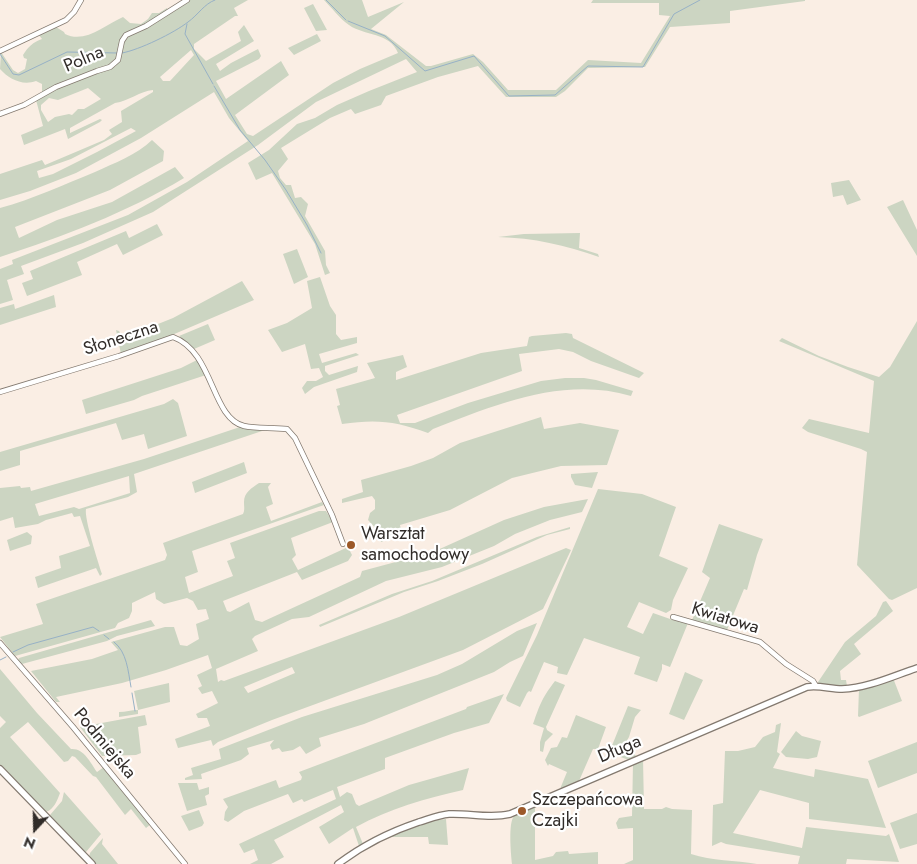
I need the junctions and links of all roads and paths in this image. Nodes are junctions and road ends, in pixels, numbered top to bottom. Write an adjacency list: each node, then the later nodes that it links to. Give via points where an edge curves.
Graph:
1 (81, 0): 3 (street, via 66,20)
2 (187, 0): 4 (street, Polna, via 126,35 118,60 110,67 56,87)
3 (0, 51)
4 (0, 114)
5 (0, 392): 6 (street, Słoneczna, via 174,337 182,340 201,360 228,416 243,426 287,428 295,438)
6 (343, 544)
7 (673, 617): 10 (street, Kwiatowa, via 760,642)
8 (0, 643): 13 (street, Podmiejska, via 73,726)
9 (917, 668): 10 (street, Długa, via 857,687)
10 (816, 686): 14 (street, Długa, via 787,694 510,814 501,817 437,816 374,839)
11 (0, 770): 12 (street)
12 (92, 864)
13 (185, 864)
14 (338, 864)

